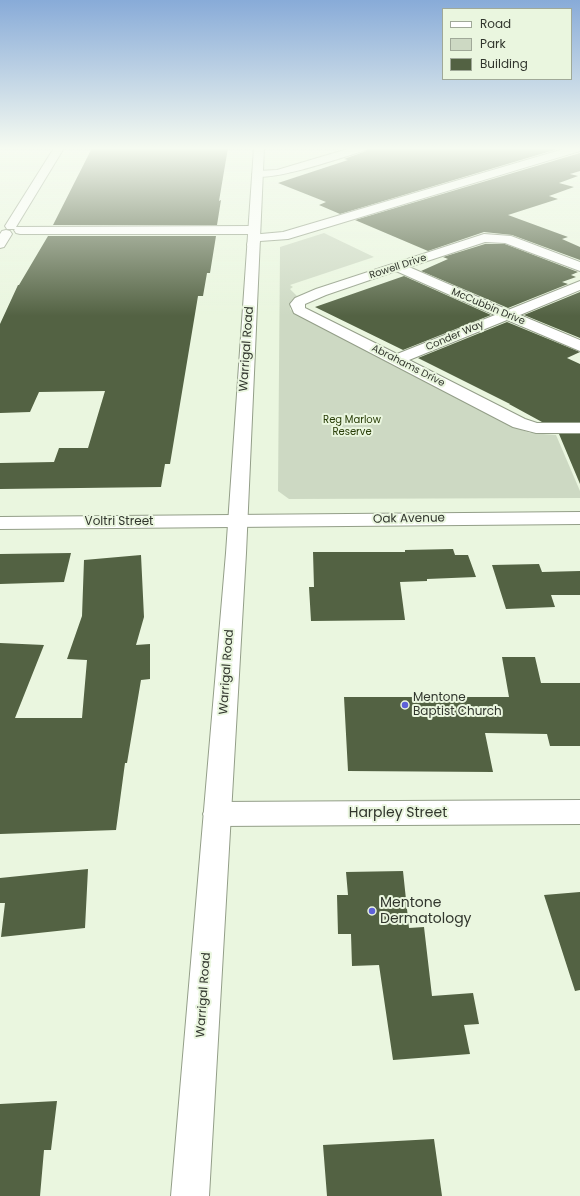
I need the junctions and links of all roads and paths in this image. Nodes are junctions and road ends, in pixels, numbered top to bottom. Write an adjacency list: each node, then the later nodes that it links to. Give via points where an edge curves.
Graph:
1 (24, 204): 4 (main road)
2 (255, 204): 5 (main road, Warrigal Road)
3 (392, 204): 5 (main road, via 284,236)
4 (6, 233): 5 (main road)
5 (253, 237): 15 (main road, Warrigal Road)
6 (580, 266): 7 (main road, Rowell Drive, via 507,239 484,238)
7 (397, 267): 9 (main road, Rowell Drive); 10 (main road, McCubbin Drive)
8 (580, 285): 10 (main road, Conder Way)
9 (300, 301): 12 (main road, Abrahams Drive, via 297,304 299,310)
10 (506, 314): 11 (main road, McCubbin Drive); 12 (main road, Conder Way)
11 (580, 346)
12 (397, 360): 13 (main road, Abrahams Drive, via 528,427)
13 (580, 428)
14 (580, 518): 15 (main road, Oak Avenue)
15 (238, 521): 16 (main road, Voltri Street); 18 (main road, Warrigal Road)
16 (0, 523)
17 (580, 812): 18 (main road, Harpley Street)
18 (217, 814): 19 (main road, Warrigal Road)
19 (190, 1196)

